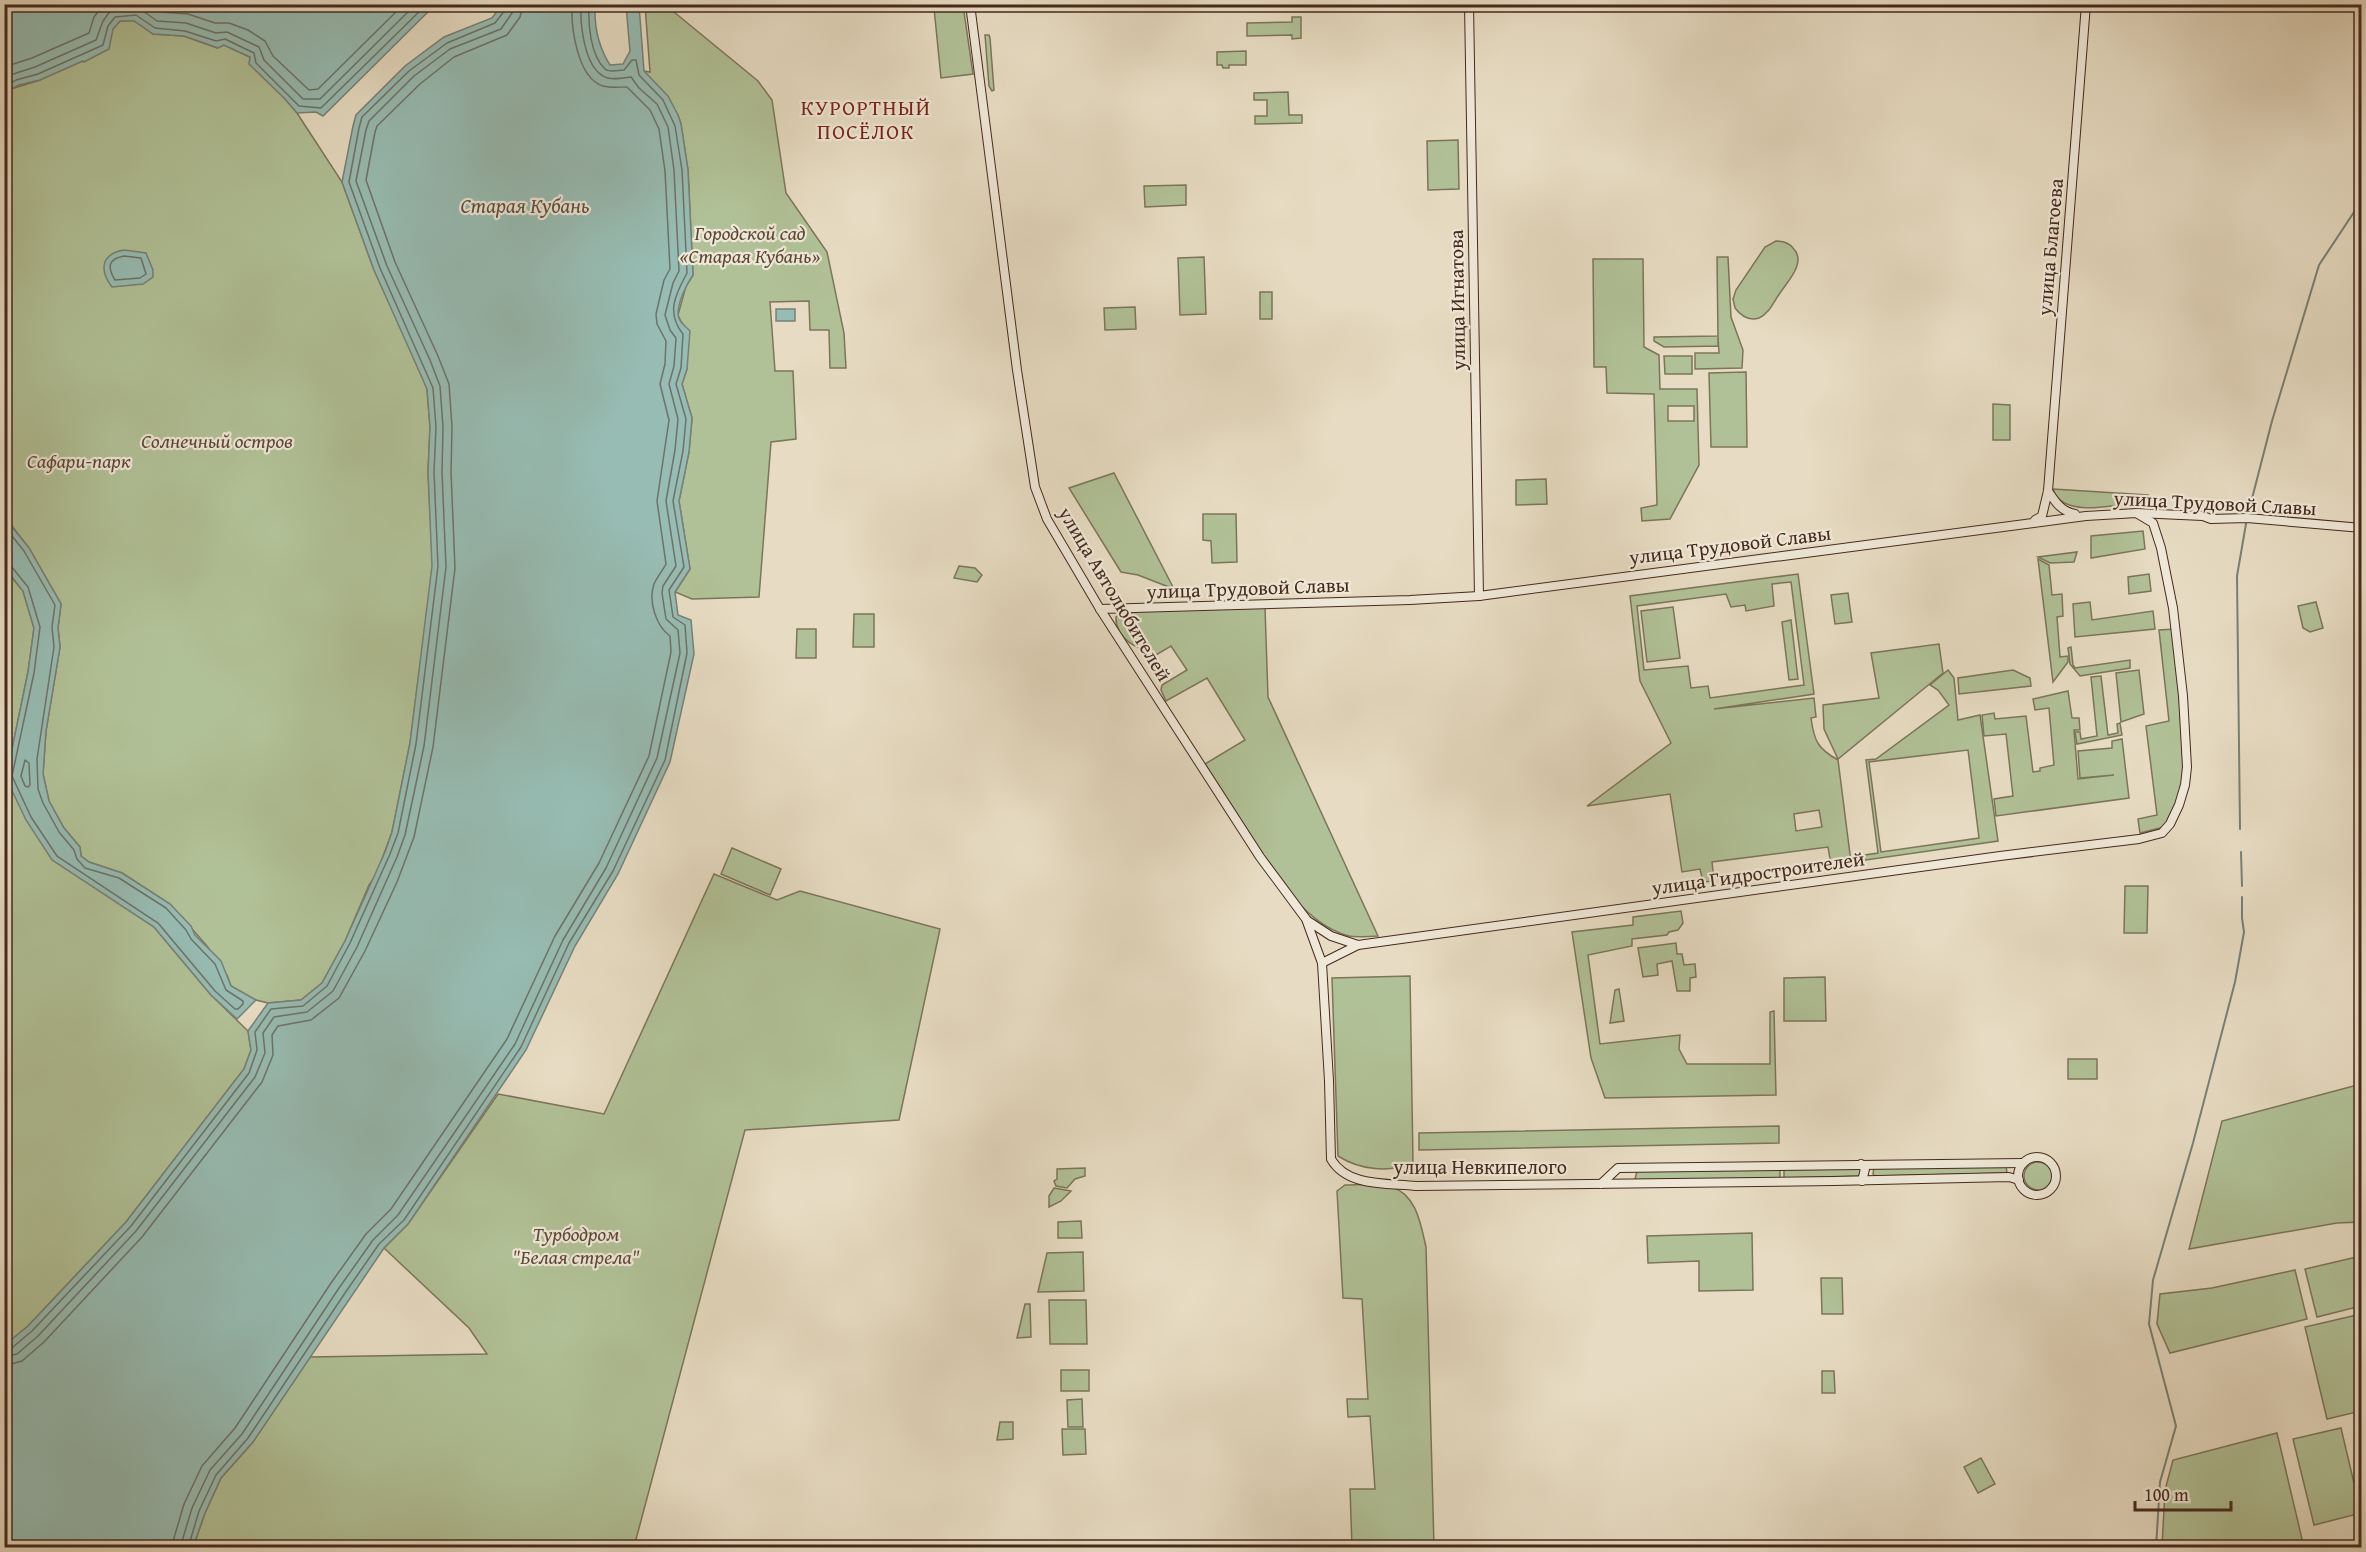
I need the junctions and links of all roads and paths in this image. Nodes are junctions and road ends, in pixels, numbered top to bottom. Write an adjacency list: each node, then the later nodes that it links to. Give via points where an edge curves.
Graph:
1 (970, 4): 10 (street, улица Автолюбителей, via 1035,487 1047,519)
2 (1469, 4): 9 (street, улица Игнатова)
3 (2086, 4): 4 (street, улица Благоева)
4 (2048, 492): 6 (street, via 2065,512); 7 (street, улица Благоева, via 2042,516)
5 (2137, 513): 6 (street, улица Трудовой Славы); 8 (street, улица Трудовой Славы); 12 (street, улица Гидростроителей, via 2152,523 2161,548 2173,608 2183,696 2185,785 2170,824 2162,833)
6 (2086, 516): 7 (street, улица Трудовой Славы)
7 (2025, 523): 9 (street, улица Трудовой Славы)
8 (2361, 528)
9 (1479, 596): 10 (street, улица Трудовой Славы)
10 (1101, 609): 11 (street, улица Автолюбителей, via 1260,857)
11 (1306, 919): 12 (street, улица Гидростроителей, via 1331,936); 13 (street, улица Автолюбителей)
12 (1358, 945): 13 (street, улица Гидростроителей)
13 (1322, 963): 14 (street, улица Автолюбителей)
14 (1331, 1159): 23 (street, улица Невкипелого, via 1344,1175 1416,1186)
15 (2023, 1163): 17 (street); 21 (street); 21 (street, via 2034,1157 2046,1159 2055,1168 2056,1180 2050,1190 2036,1195 2027,1192)
16 (1861, 1164): 17 (street); 18 (street); 19 (street, via 1865,1169)
17 (1872, 1164): 20 (street)
18 (1637, 1167): 22 (street, via 1633,1173); 23 (street, via 1618,1168)
19 (1862, 1180): 20 (street, улица Невкипелого); 22 (street, улица Невкипелого)
20 (1873, 1180): 21 (street, улица Невкипелого)
21 (2019, 1180)
22 (1637, 1183): 23 (street, улица Невкипелого)
23 (1600, 1184)

